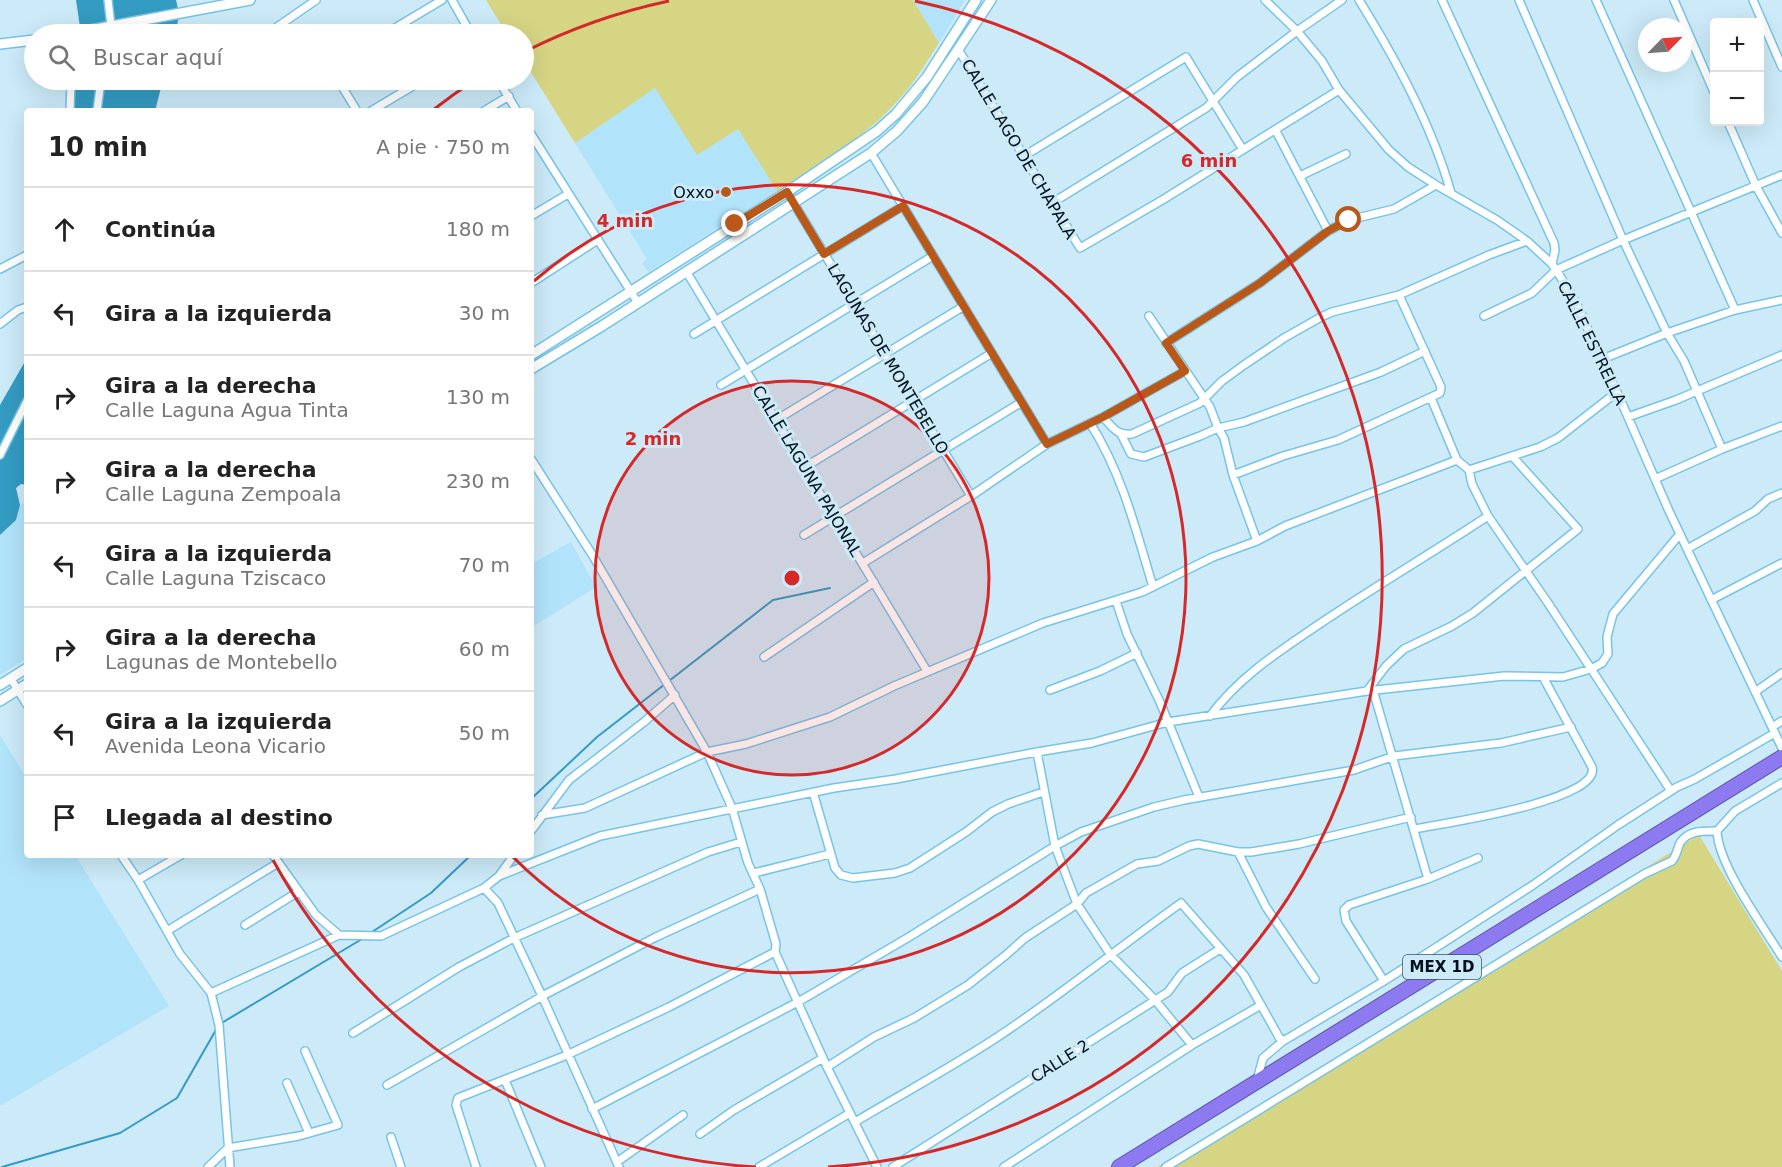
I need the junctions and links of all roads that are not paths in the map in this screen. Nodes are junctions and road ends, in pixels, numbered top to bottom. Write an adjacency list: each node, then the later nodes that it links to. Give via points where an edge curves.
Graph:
1 (108, 0): 16 (street)
2 (250, 0): 17 (street)
3 (316, 0): 18 (street)
4 (442, 0): 19 (street)
5 (452, 0): 20 (street)
6 (976, 0): 52 (street, via 927,77 896,114 863,142)
7 (991, 0): 24 (street)
8 (1265, 0): 21 (street, CALLE ESTRELLA)
9 (1342, 0): 21 (street)
10 (1359, 0): 53 (street, via 1414,100 1441,159)
11 (1442, 0): 68 (street, via 1554,243)
12 (1519, 0): 62 (street)
13 (1596, 0): 58 (street)
14 (1674, 0): 26 (street)
15 (1753, 0): 25 (street)
16 (110, 24)
17 (138, 24)
18 (281, 24)
19 (402, 24)
20 (465, 24)
21 (1297, 31): 32 (street, CALLE ESTRELLA); 34 (street)
22 (24, 41): 23 (street)
23 (0, 44)
24 (958, 49): 45 (street, via 912,115); 47 (street, CALLE LAGO DE CHAPALA)
25 (1782, 67)
26 (1710, 83)
27 (71, 90): 35 (street)
28 (100, 90): 36 (street)
29 (344, 90): 37 (street)
30 (406, 90): 38 (street)
31 (505, 90): 33 (street)
32 (1339, 90): 42 (street); 50 (street, CALLE ESTRELLA, via 1389,150)
33 (509, 96): 39 (street); 40 (street)
34 (1213, 100): 44 (street); 47 (street, via 1186,57); 56 (street)
35 (70, 108)
36 (97, 108)
37 (355, 108)
38 (376, 108)
39 (489, 108)
40 (515, 108)
41 (1730, 126): 51 (street)
42 (1276, 131): 44 (street); 49 (street)
43 (534, 147): 54 (street)
44 (1243, 150): 56 (street, CALLE LAGO DE CHAPALA, via 1080,248)
45 (871, 153): 55 (street); 57 (street)
46 (1346, 154): 49 (street)
47 (1024, 156): 56 (street, CALLE LAGO DE CHAPALA)
48 (1782, 175): 51 (street)
49 (1300, 176): 60 (street)
50 (1436, 185): 53 (street, CALLE ESTRELLA); 60 (street, via 1394,209 1349,220)
51 (1756, 186): 58 (street); 61 (street)
52 (787, 192): 55 (street, LAGUNAS DE MONTEBELLO); 72 (street)
53 (1451, 193): 64 (street, CALLE ESTRELLA)
54 (568, 194): 59 (street); 63 (street)
55 (793, 202): 65 (street, LAGUNAS DE MONTEBELLO); 70 (street)
56 (1052, 203)
57 (903, 206): 65 (street); 66 (street)
58 (1690, 213): 62 (street); 79 (street)
59 (534, 214)
60 (1328, 231): 86 (street, via 1260,283)
61 (1782, 233)
62 (1623, 240): 68 (street); 84 (street)
63 (596, 241): 71 (street); 72 (street)
64 (1527, 241): 68 (street, CALLE ESTRELLA); 73 (street)
65 (824, 254): 76 (street, LAGUNAS DE MONTEBELLO); 82 (street)
66 (933, 256): 76 (street); 77 (street)
67 (24, 257): 69 (street)
68 (1554, 267): 81 (street, via 1532,293); 92 (street, CALLE ESTRELLA, via 1579,309)
69 (0, 269)
70 (686, 271): 75 (street); 82 (street, CALLE LAGUNA PAJONAL)
71 (534, 281)
72 (630, 292): 75 (street); 88 (street)
73 (1400, 295): 87 (street); 99 (street, via 1321,317 1244,365)
74 (1782, 300): 79 (street)
75 (638, 303): 93 (street)
76 (855, 304): 90 (street, LAGUNAS DE MONTEBELLO); 94 (street)
77 (963, 306): 89 (street); 90 (street)
78 (24, 308): 83 (street)
79 (1735, 310): 84 (street)
80 (1149, 316): 86 (street)
81 (1484, 316)
82 (716, 320): 85 (street); 94 (street, CALLE LAGUNA PAJONAL)
83 (0, 324)
84 (1667, 333): 92 (street); 98 (street)
85 (694, 334)
86 (1166, 343): 95 (street)
87 (1425, 351): 100 (street, via 1442,391); 109 (street, via 1254,419)
88 (534, 353)
89 (992, 353): 101 (street); 102 (street)
90 (885, 354): 101 (street, LAGUNAS DE MONTEBELLO); 106 (street)
91 (1782, 355): 98 (street)
92 (1600, 360): 97 (street, CALLE ESTRELLA)
93 (534, 367)
94 (746, 370): 96 (street); 106 (street, CALLE LAGUNA PAJONAL)
95 (1185, 371): 99 (street); 104 (street)
96 (721, 385)
97 (1617, 392): 105 (street, CALLE ESTRELLA); 115 (street, via 1558,438)
98 (1696, 392): 105 (street); 112 (street)
99 (1205, 398): 109 (street); 110 (street, via 1132,434)
100 (1431, 398): 116 (street); 120 (street, via 1338,440)
101 (914, 401): 113 (street, LAGUNAS DE MONTEBELLO); 118 (street)
102 (1022, 402): 111 (street); 113 (street)
103 (24, 407): 114 (street)
104 (1103, 417): 107 (street); 110 (street)
105 (1628, 417): 121 (street, CALLE ESTRELLA)
106 (776, 420): 118 (street, CALLE LAGUNA PAJONAL)
107 (1090, 423): 111 (street); 134 (street, via 1120,479)
108 (1782, 426): 112 (street)
109 (1218, 428): 110 (street, via 1144,457 1131,454); 120 (street)
110 (1121, 434)
111 (1047, 444): 123 (street)
112 (1722, 449): 121 (street)
113 (943, 450): 123 (street, LAGUNAS DE MONTEBELLO); 124 (street)
114 (0, 455)
115 (1512, 456): 119 (street); 132 (street, via 1578,529)
116 (1457, 460): 119 (street); 128 (street, via 1286,526)
117 (534, 464): 151 (street)
118 (805, 467): 124 (street, CALLE LAGUNA PAJONAL)
119 (1469, 470): 125 (street)
120 (1233, 475): 128 (street)
121 (1655, 479): 126 (street, CALLE ESTRELLA)
122 (1782, 493): 129 (street)
123 (971, 496): 130 (street)
124 (835, 516): 127 (street); 130 (street, CALLE LAGUNA PAJONAL)
125 (1488, 516): 132 (street); 154 (street, via 1257,666)
126 (1680, 534): 129 (street, CALLE ESTRELLA); 139 (street, via 1617,608 1610,622 1608,654)
127 (804, 535)
128 (1257, 541): 134 (street, via 1213,557)
129 (1687, 549): 135 (street, CALLE ESTRELLA)
130 (863, 562): 133 (street, CALLE LAGUNA PAJONAL)
131 (1782, 563): 135 (street)
132 (1527, 572): 139 (street); 149 (street, via 1452,626 1404,649 1386,666)
133 (874, 582): 138 (street); 141 (street, CALLE LAGUNA PAJONAL)
134 (1153, 587): 136 (street)
135 (1711, 600): 150 (street, CALLE ESTRELLA)
136 (1116, 601): 137 (street); 141 (street, via 1043,623)
137 (1137, 653): 148 (street); 155 (street)
138 (764, 657)
139 (1591, 669): 143 (street, via 1563,677); 165 (street)
140 (24, 670): 144 (street)
141 (927, 671): 161 (street, via 830,717)
142 (1782, 673): 150 (street)
143 (1543, 677): 149 (street, via 1504,676); 157 (street)
144 (10, 679): 145 (street); 147 (street)
145 (0, 685)
146 (24, 686): 147 (street)
147 (18, 690): 152 (street); 153 (street)
148 (1050, 690)
149 (1370, 691): 154 (street); 162 (street)
150 (1755, 692): 158 (street, CALLE ESTRELLA)
151 (675, 695): 161 (street); 170 (street, via 569,780)
152 (24, 700)
153 (0, 701)
154 (1210, 716): 155 (street)
155 (1168, 722): 160 (street, via 1092,743); 168 (street)
156 (1782, 722): 158 (street)
157 (1571, 727): 162 (street, via 1501,743); 173 (street, via 1593,773 1570,792 1542,803)
158 (1773, 730): 159 (street, CALLE ESTRELLA); 165 (street)
159 (1782, 748)
160 (1036, 752): 166 (street); 167 (street)
161 (707, 753): 169 (street); 170 (street, via 585,808)
162 (1394, 756): 168 (street, via 1354,770); 171 (street)
163 (1782, 757): 216 (highway, MEX 1D)
164 (1782, 783): 174 (street, via 1735,811)
165 (1671, 791): 202 (street)
166 (813, 792): 169 (street); 178 (street)
167 (1043, 792): 176 (street); 178 (street, via 992,812 910,868 895,873 853,878 841,875)
168 (1199, 797): 176 (street, via 1114,820)
169 (732, 808): 175 (street); 186 (street, via 600,836)
170 (542, 815): 172 (street)
171 (1411, 818): 173 (street); 177 (street, via 1299,844)
172 (534, 827)
173 (1414, 829): 187 (street)
174 (1717, 831): 200 (street, via 1718,845 1735,879); 238 (street, via 1698,831 1686,837 1672,861 1644,874)
175 (741, 842): 185 (street); 196 (street, via 708,852)
176 (1055, 846): 192 (street); 206 (street)
177 (1238, 852): 192 (street, via 1198,844 1189,846 1158,861 1137,864 1086,892); 201 (street, via 1266,907)
178 (830, 854): 185 (street)
179 (123, 858): 188 (street)
180 (176, 858): 188 (street)
181 (275, 858): 184 (street)
182 (512, 858): 186 (street)
183 (1478, 858): 187 (street)
184 (278, 863): 191 (street); 194 (street)
185 (754, 873): 190 (street)
186 (500, 876): 189 (street)
187 (1428, 879): 202 (street, via 1344,910 1346,921)
188 (138, 880): 194 (street)
189 (484, 888): 195 (street, via 381,936); 196 (street, via 498,903)
190 (760, 888): 198 (street); 204 (street)
191 (298, 892): 193 (street); 195 (street)
192 (1077, 904): 199 (street); 214 (street, via 1025,938 968,985)
193 (245, 925)
194 (167, 931): 203 (street)
195 (339, 935): 203 (street)
196 (514, 938): 204 (street); 208 (street)
197 (1220, 949): 199 (street, via 1181,903); 205 (street, CALLE 2, via 1182,973 1173,987); 207 (street, via 1244,975)
198 (775, 952): 206 (street); 212 (street)
199 (1110, 954): 205 (street); 222 (street, via 995,1039)
200 (1782, 957)
201 (1316, 979)
202 (1384, 981): 209 (street)
203 (211, 993): 226 (street, via 219,1025)
204 (542, 996): 212 (street); 218 (street)
205 (1155, 1000): 210 (street); 235 (street, CALLE 2)
206 (798, 1002): 213 (street); 219 (street)
207 (1262, 1005): 209 (street); 210 (street)
208 (353, 1033)
209 (1283, 1041): 216 (street, via 1263,1058)
210 (1192, 1045): 236 (street)
211 (305, 1051): 223 (street, via 338,1125)
212 (567, 1055): 215 (street); 219 (street)
213 (823, 1058): 214 (street); 224 (street)
214 (827, 1067): 220 (street)
215 (505, 1080): 231 (street, via 456,1102); 232 (street)
216 (1257, 1081): 237 (highway, MEX 1D)
217 (287, 1083): 223 (street)
218 (387, 1084)
219 (592, 1109): 227 (street)
220 (850, 1113): 222 (street); 233 (street)
221 (683, 1115): 227 (street)
222 (855, 1122): 234 (street)
223 (309, 1133): 226 (street)
224 (700, 1134)
225 (391, 1137): 230 (street)
226 (228, 1148): 228 (street); 229 (street)
227 (618, 1165)
228 (208, 1167)
229 (230, 1167)
230 (401, 1167)
231 (476, 1167)
232 (541, 1167)
233 (759, 1167)
234 (877, 1167)
235 (893, 1167)
236 (1004, 1167)
237 (1119, 1167)
238 (1166, 1167)

